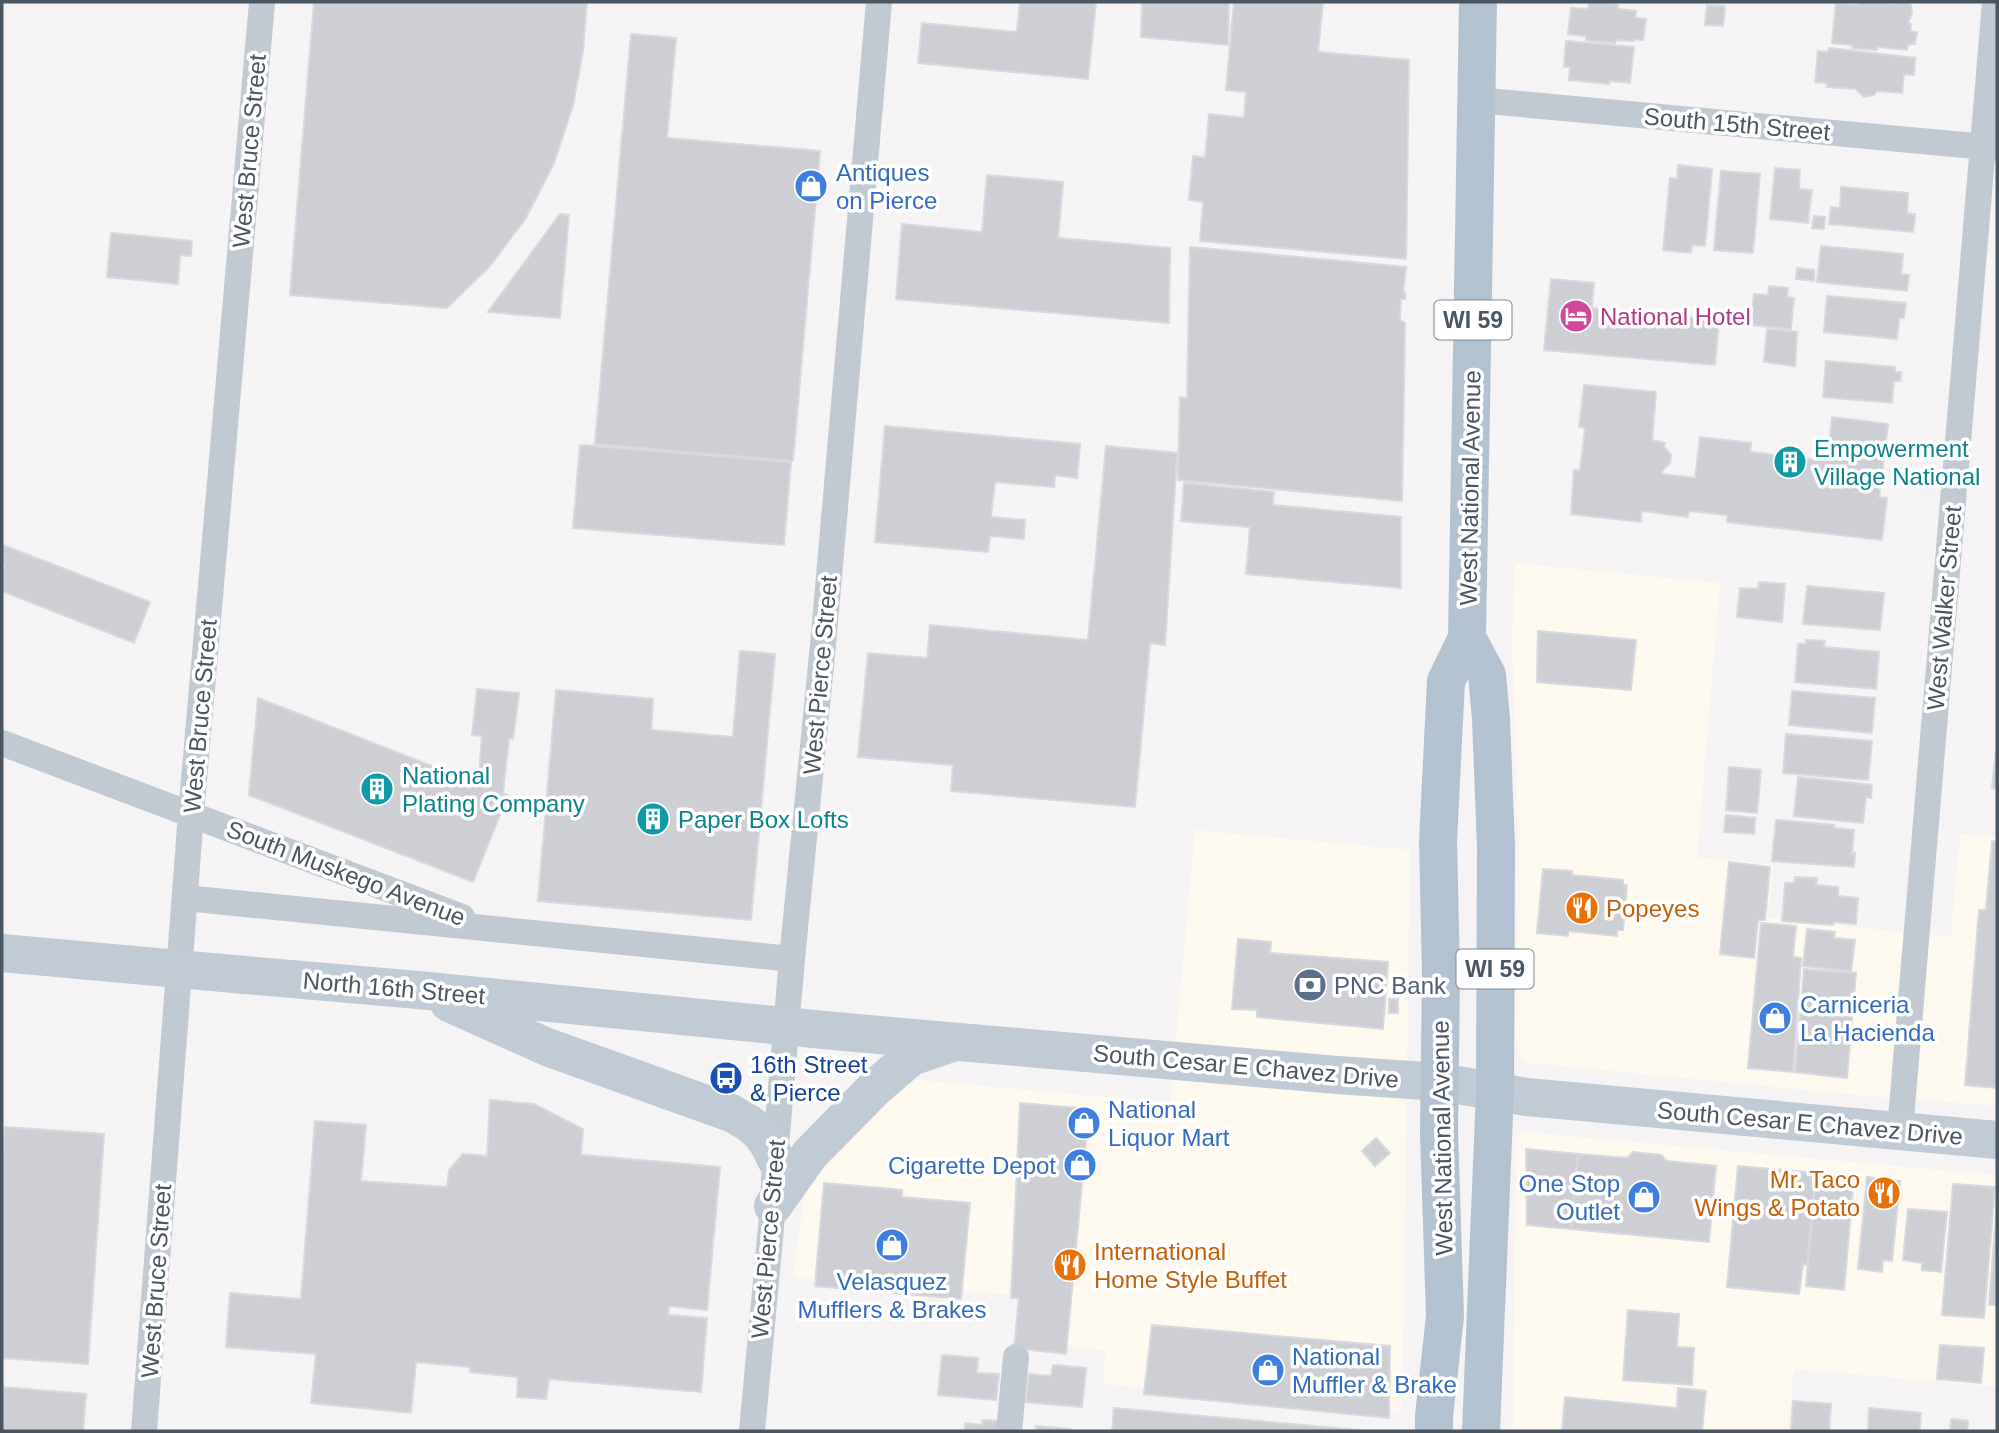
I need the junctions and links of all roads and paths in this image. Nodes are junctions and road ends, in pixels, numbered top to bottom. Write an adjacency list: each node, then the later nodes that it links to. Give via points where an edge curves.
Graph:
1 (262, 2): 9 (street, West Bruce Street)
2 (879, 2): 15 (street, West Pierce Street)
3 (1478, 2): 5 (main road, West National Avenue / WI 59)
4 (1996, 2): 6 (street, West Walker Street)
5 (1477, 100): 6 (street, South 15th Street); 7 (main road, West National Avenue / WI 59)
6 (1990, 148): 21 (street, West Walker Street)
7 (1467, 639): 10 (main road, West National Avenue / WI 59, via 1446,681); 11 (main road, West National Avenue / WI 59, via 1487,675)
8 (2, 743): 9 (street, South Muskego Avenue)
9 (191, 814): 12 (street, West Bruce Street); 13 (street, South Muskego Avenue)
10 (1438, 841): 11 (main road); 19 (main road, West National Avenue / WI 59)
11 (1496, 846): 20 (main road, West National Avenue / WI 59)
12 (185, 898): 13 (street, South Muskego Avenue); 28 (street, West Bruce Street)
13 (494, 929): 15 (street, South Muskego Avenue)
14 (2, 953): 16 (main road, North 16th Street, bridge)
15 (792, 959): 17 (street, West Pierce Street)
16 (418, 990): 17 (main road, North 16th Street); 23 (main road, via 547,1047 741,1119 769,1143)
17 (786, 1026): 18 (main road, South Cesar E Chavez Drive); 23 (street, West Pierce Street)
18 (958, 1041): 19 (main road, South Cesar E Chavez Drive); 24 (main road, via 911,1057 876,1087 810,1154)
19 (1440, 1082): 20 (main road, South Cesar E Chavez Drive); 25 (main road, West National Avenue / WI 59)
20 (1495, 1091): 21 (main road, South Cesar E Chavez Drive); 26 (main road, West National Avenue / WI 59)
21 (1900, 1131): 22 (main road, South Cesar E Chavez Drive)
22 (1997, 1140)
23 (775, 1158): 24 (street, West Pierce Street)
24 (773, 1206): 29 (street, West Pierce Street)
25 (1445, 1316): 26 (main road); 31 (main road, West National Avenue / WI 59)
26 (1485, 1319): 32 (main road, West National Avenue / WI 59)
27 (1016, 1357): 30 (street)
28 (144, 1431)
29 (752, 1431)
30 (1009, 1431)
31 (1434, 1431)
32 (1481, 1431)

